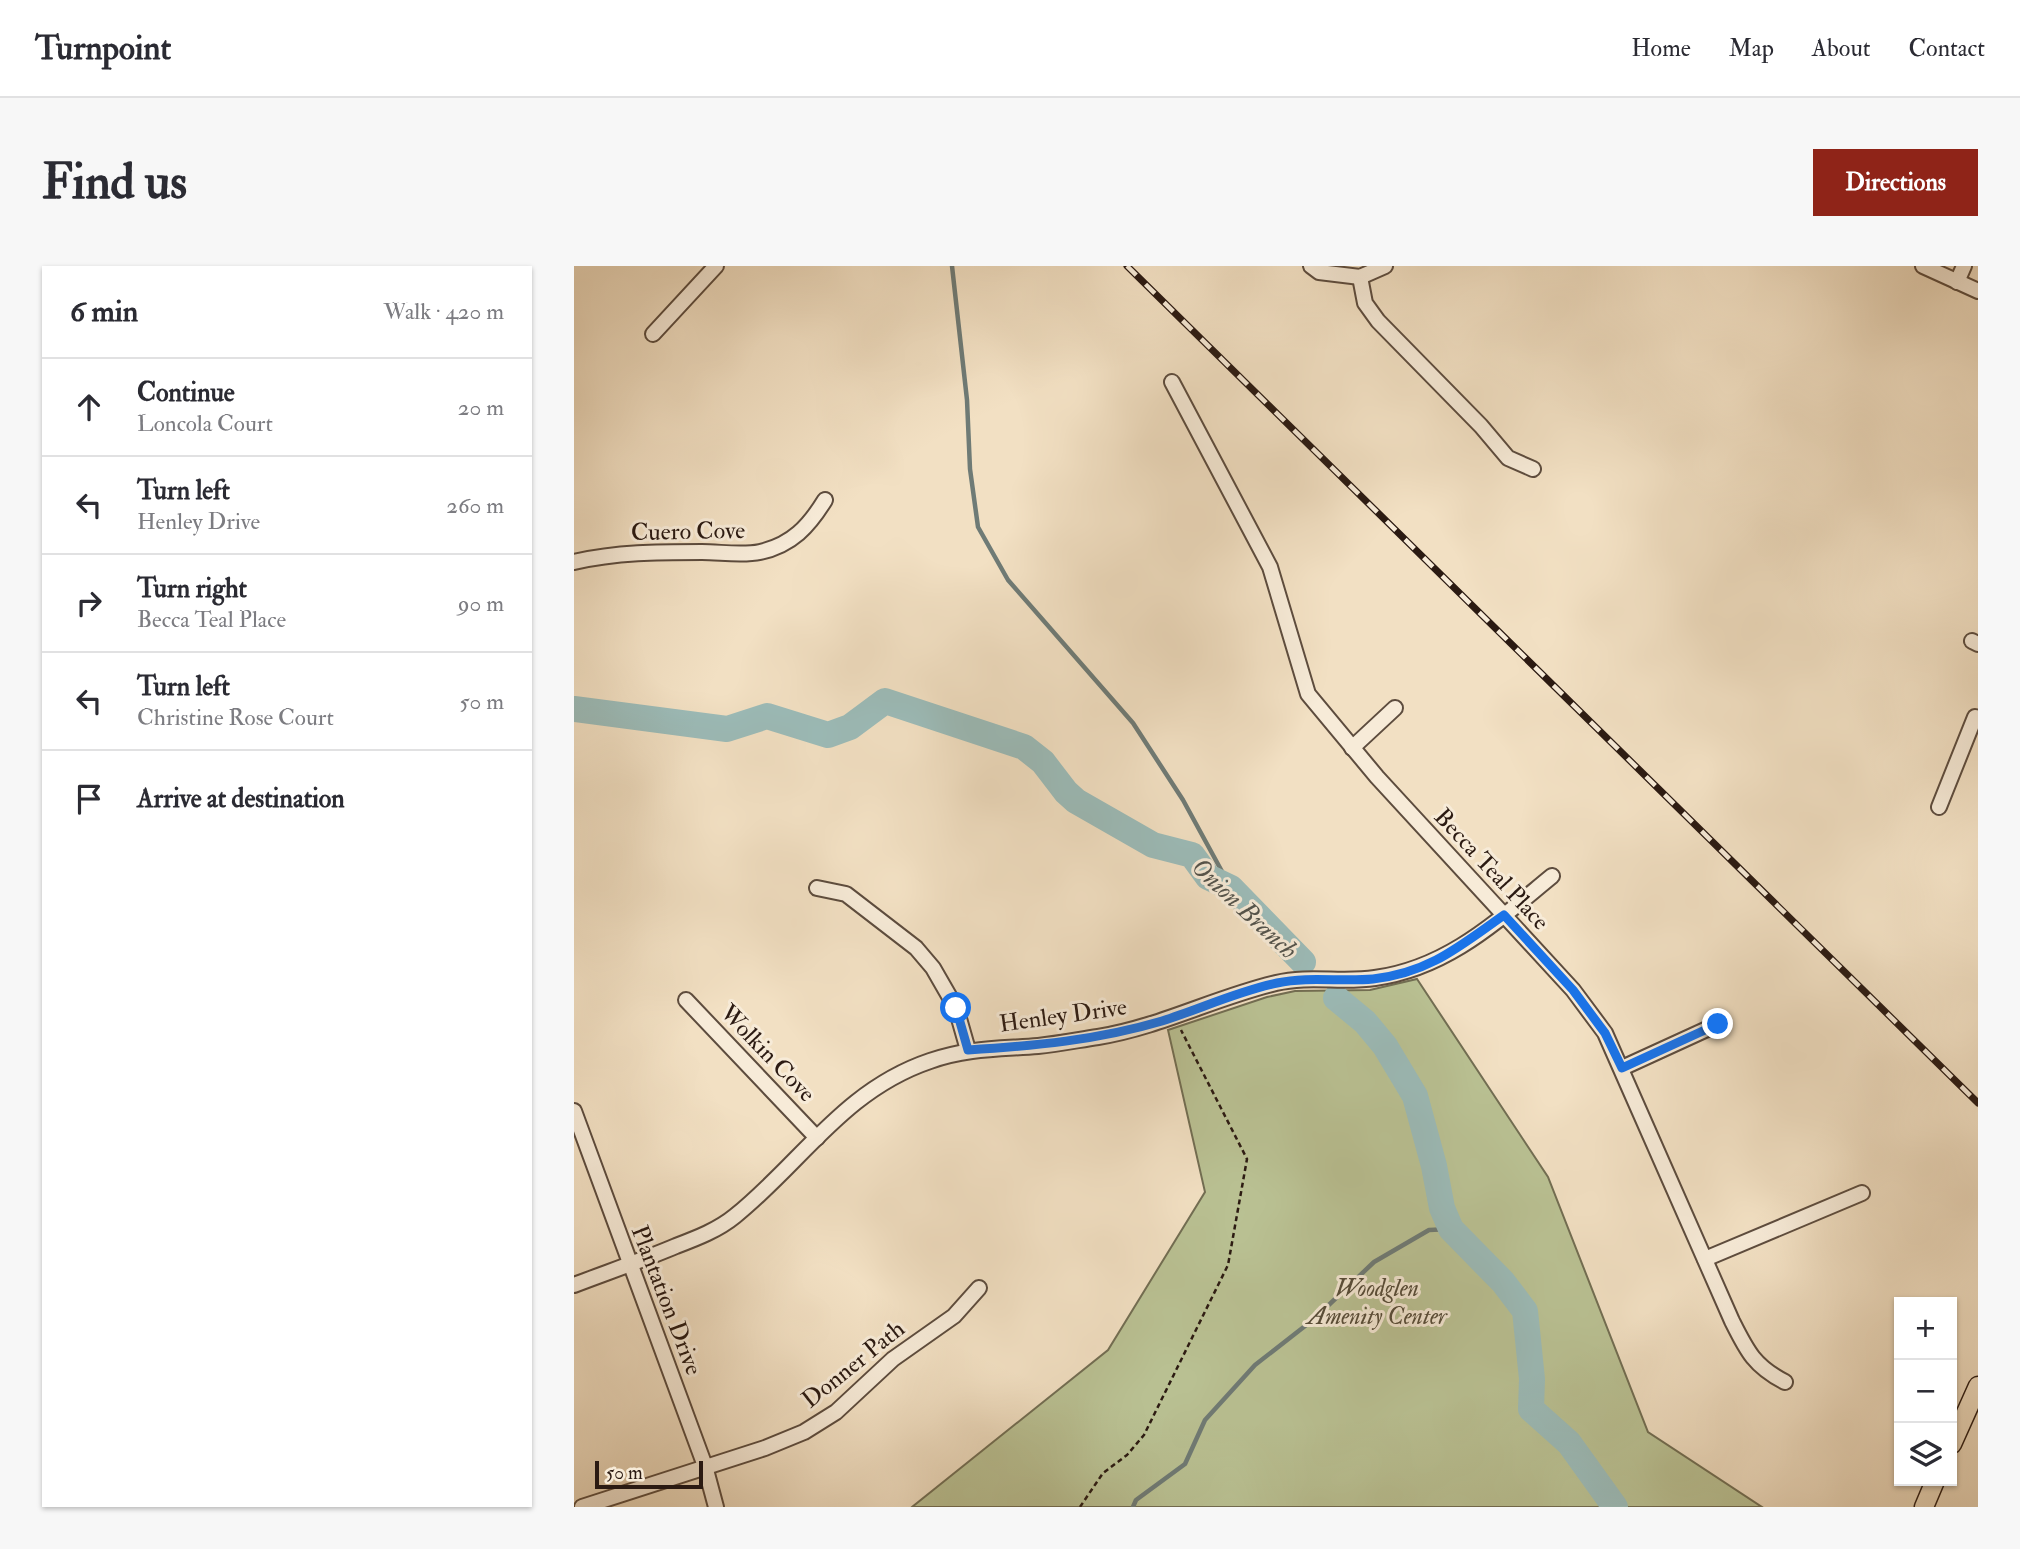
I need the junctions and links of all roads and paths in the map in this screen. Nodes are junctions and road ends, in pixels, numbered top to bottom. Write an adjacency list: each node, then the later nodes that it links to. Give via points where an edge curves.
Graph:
1 (716, 266): 9 (street)
2 (1311, 266): 6 (street, via 1319,272)
3 (1385, 266): 6 (street)
4 (1923, 266): 7 (street)
5 (1964, 266): 7 (street)
6 (1360, 277): 11 (street, via 1365,303 1377,321 1508,458)
7 (1957, 282): 8 (street)
8 (1978, 292)
9 (653, 334)
10 (1172, 382): 16 (street, Becca Teal Place, via 1270,567 1308,694)
11 (1533, 469)
12 (825, 500): 13 (street, Cuero Cove, via 797,535 759,552 656,552)
13 (574, 562)
14 (1395, 708): 16 (street)
15 (1978, 718): 17 (street)
16 (1352, 748): 20 (street, Becca Teal Place)
17 (1939, 807)
18 (1552, 876): 20 (street, Henley Drive)
19 (817, 888): 24 (street, via 846,894 916,948 956,1008)
20 (1504, 915): 24 (street, Henley Drive, via 1447,956 1411,971 1372,979 1278,982 1115,1034 1040,1046); 25 (street, Becca Teal Place, via 1573,990 1605,1033)
21 (686, 1000): 27 (street, Wolkin Cove)
22 (1718, 1024): 25 (street)
23 (1180, 1029): 40 (path, via 1247,1159 1228,1265 1143,1434 1127,1455 1104,1473)
24 (968, 1050): 27 (street, Henley Drive, via 911,1068 874,1087)
25 (1622, 1068): 29 (street, Becca Teal Place)
26 (574, 1111): 30 (street, Plantation Drive)
27 (817, 1138): 30 (street, Henley Drive, via 734,1217 709,1233)
28 (1862, 1194): 29 (street)
29 (1705, 1259): 33 (street, Becca Teal Place, via 1753,1359 1765,1372)
30 (630, 1264): 31 (street, Henley Drive); 36 (street, Plantation Drive)
31 (574, 1285)
32 (979, 1287): 36 (street, Donner Path, via 954,1316 893,1359 836,1412 804,1432)
33 (1785, 1382)
34 (1978, 1386): 35 (main road)
35 (1957, 1433)
36 (705, 1466): 38 (street, Donner Path); 39 (street, Plantation Drive)
37 (1934, 1486): 41 (main road)
38 (582, 1507)
39 (716, 1507)
40 (1080, 1507)
41 (1924, 1507)

